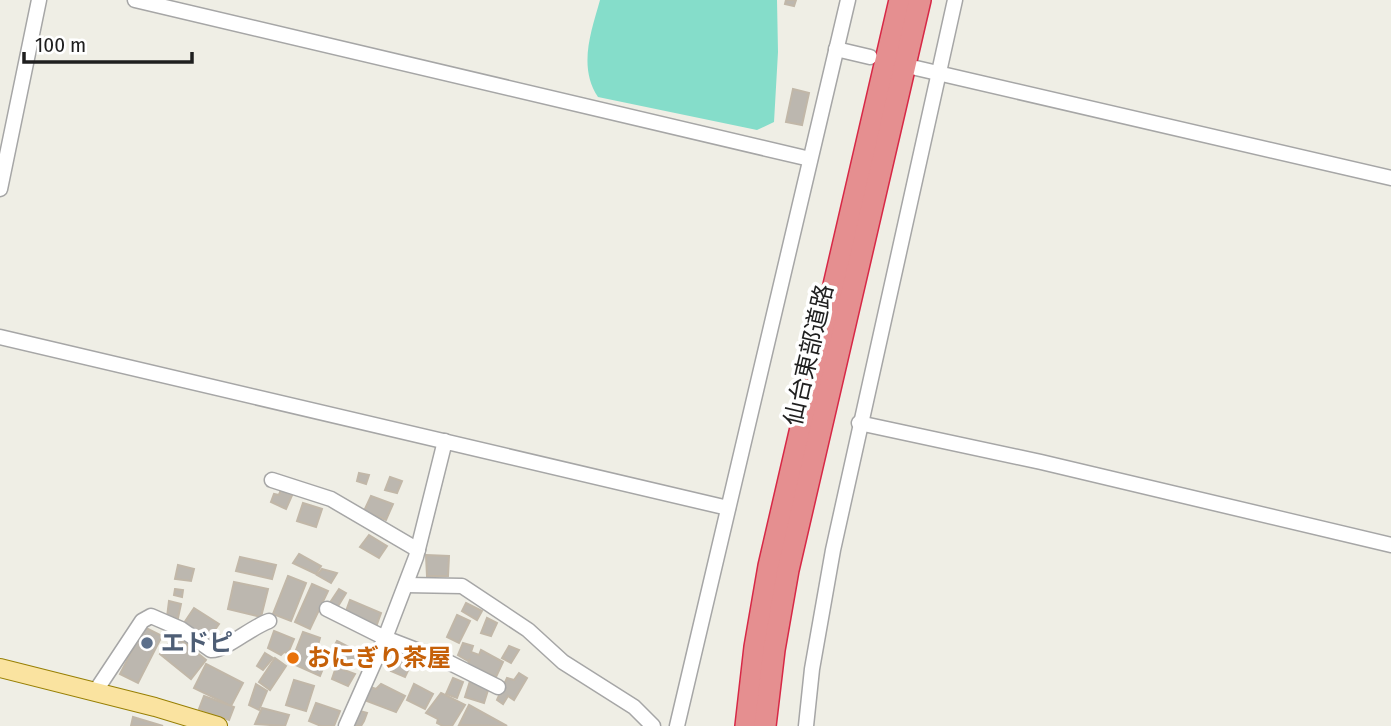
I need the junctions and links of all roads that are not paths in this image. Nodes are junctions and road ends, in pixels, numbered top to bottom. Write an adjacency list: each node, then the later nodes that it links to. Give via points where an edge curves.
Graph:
1 (39, 0): 13 (street)
2 (135, 0): 11 (street)
3 (848, 0): 7 (street)
4 (900, 0): 32 (highway, 仙台東部道路, via 769,566)
5 (920, 0): 33 (highway, 仙台東部道路, via 793,543)
6 (955, 0): 10 (street)
7 (836, 49): 8 (street); 11 (street)
8 (870, 57)
9 (916, 68): 10 (street)
10 (938, 74): 12 (street); 15 (street)
11 (810, 159): 18 (street)
12 (1391, 178)
13 (0, 189)
14 (0, 337): 16 (street)
15 (859, 423): 19 (street); 34 (street, via 812,669)
16 (445, 441): 18 (street); 20 (street)
17 (272, 480): 20 (street, via 331,499)
18 (729, 508): 31 (street)
19 (1391, 545)
20 (418, 550): 21 (street)
21 (406, 584): 24 (street); 30 (street, via 462,586 528,630 563,662 634,707)
22 (327, 609): 24 (street)
23 (269, 621): 27 (street, via 254,626 225,648 211,650 181,629 146,618)
24 (385, 638): 26 (street); 29 (street)
25 (0, 668): 27 (main road)
26 (498, 687)
27 (95, 692): 28 (main road)
28 (218, 726)
29 (346, 726)
30 (653, 726)
31 (677, 726)
32 (746, 726)
33 (765, 726)
34 (806, 726)

